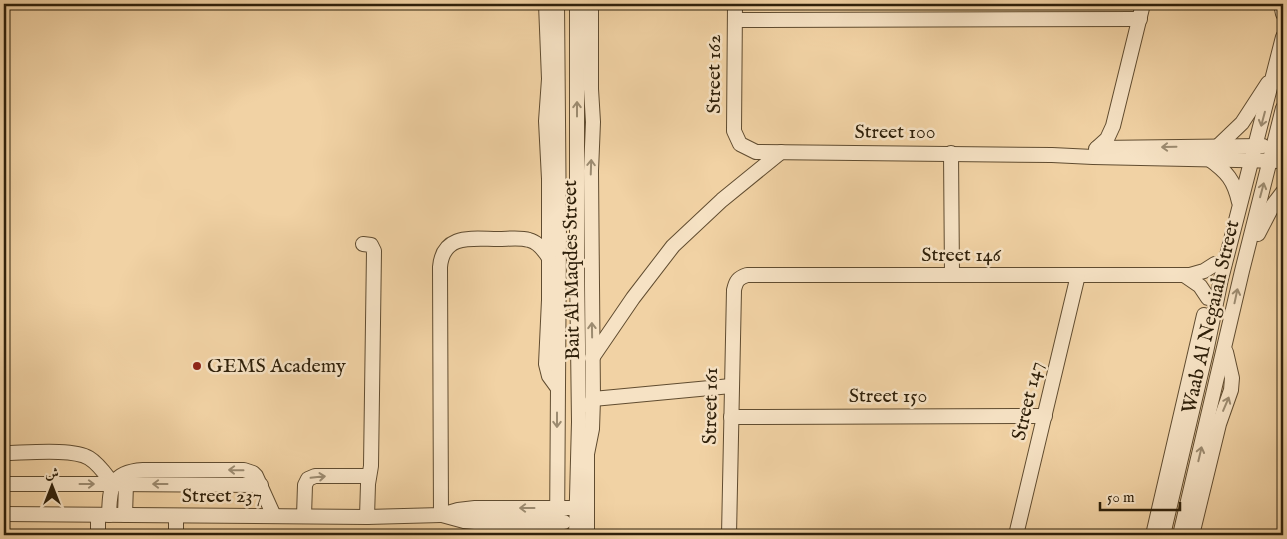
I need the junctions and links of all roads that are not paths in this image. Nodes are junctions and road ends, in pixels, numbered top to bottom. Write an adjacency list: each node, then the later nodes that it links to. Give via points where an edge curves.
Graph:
1 (546, 4): 28 (street, Bait Al Maqdes Street)
2 (557, 4): 43 (street, Bait Al Maqdes Street)
3 (577, 4): 47 (street, Bait Al Maqdes Street, one-way to 3)
4 (591, 4): 41 (street, Bait Al Maqdes Street, one-way to 4)
5 (735, 4): 10 (street, Street 162)
6 (1144, 4): 9 (street)
7 (1281, 4): 8 (street)
8 (1283, 14)
9 (1140, 19): 10 (street); 14 (street)
10 (735, 20): 15 (street, Street 162, via 734,131)
11 (1283, 37): 12 (street, Waab Al Negaiah Street)
12 (1275, 72): 16 (street, via 1242,123); 17 (street, Waab Al Negaiah Street, one-way to 17)
13 (1283, 108): 23 (street, Waab Al Negaiah Street)
14 (1113, 126): 18 (street, via 1107,139); 19 (street, via 1116,138)
15 (740, 144): 20 (street, Street 100, via 756,152)
16 (1218, 146): 17 (street, Street 100); 19 (street, Street 100, one-way to 19)
17 (1256, 146): 23 (street, Street 100); 25 (street, Waab Al Negaiah Street)
18 (1096, 148): 19 (street, Street 100); 22 (street, Street 100)
19 (1124, 148)
20 (780, 152): 21 (street, Street 100); 41 (street, via 673,246)
21 (951, 153): 22 (street, Street 100); 35 (street)
22 (1052, 154): 24 (street, Street 100)
23 (1277, 154): 25 (street, Street 100); 34 (street, Waab Al Negaiah Street, one-way to 23)
24 (1209, 159): 25 (street, Street 100); 27 (street, via 1224,170 1235,185)
25 (1252, 160): 27 (street, Waab Al Negaiah Street)
26 (1283, 192): 34 (street, via 1262,224)
27 (1240, 202): 29 (street, Waab Al Negaiah Street)
28 (548, 224): 30 (street); 32 (street, Bait Al Maqdes Street)
29 (1235, 226): 33 (street, Waab Al Negaiah Street, via 1223,240); 69 (street, Waab Al Negaiah Street)
30 (529, 240): 32 (street, via 540,246); 56 (street, via 462,239 450,244 440,260)
31 (363, 244): 49 (street, via 371,245 374,251)
32 (548, 258): 43 (street, Bait Al Maqdes Street, via 546,364)
33 (1215, 264): 37 (street, Street 146, via 1204,272); 39 (street, Waab Al Negaiah Street)
34 (1242, 272): 40 (street, Waab Al Negaiah Street, one-way to 34)
35 (952, 274): 36 (street, Street 146); 38 (street, Street 146, via 747,275)
36 (1078, 275): 37 (street, Street 146); 45 (street, Street 147)
37 (1184, 275): 39 (street, via 1200,286)
38 (739, 278): 42 (street, Street 161, via 734,290)
39 (1208, 298): 68 (street, Waab Al Negaiah Street)
40 (1225, 347): 70 (street, Waab Al Negaiah Street, one-way to 40); 71 (street, one-way to 40, via 1219,424 1232,390)
41 (592, 358): 44 (street, Bait Al Maqdes Street)
42 (731, 386): 44 (street); 46 (street, Street 161)
43 (557, 388): 52 (street, Bait Al Maqdes Street, one-way to 52)
44 (593, 399): 47 (street); 65 (street, Bait Al Maqdes Street, via 587,454)
45 (1045, 416): 46 (street, Street 150); 67 (street, Street 147)
46 (731, 417): 66 (street, Street 161)
47 (579, 422): 53 (street, Bait Al Maqdes Street)
48 (4, 453): 51 (street, via 83,455)
49 (369, 476): 59 (street, one-way to 49, via 308,479 315,476); 60 (street)
50 (4, 484): 51 (street, one-way to 51)
51 (119, 484): 55 (street, via 110,489); 58 (street, one-way to 51, via 261,485)
52 (558, 508): 53 (street, Street 237); 56 (street, Street 237, one-way to 56, via 475,508); 61 (street, Bait Al Maqdes Street)
53 (576, 508): 62 (street, Bait Al Maqdes Street)
54 (4, 514): 55 (street, Street 237)
55 (112, 515): 57 (street, Street 237); 63 (street)
56 (441, 515): 60 (street, Street 237); 61 (street, Street 237, via 464,521)
57 (176, 516): 58 (street, Street 237); 64 (street)
58 (274, 516): 59 (street, Street 237)
59 (304, 516): 60 (street, Street 237)
60 (367, 516)
61 (557, 529): 62 (street, Street 237)
62 (576, 529)
63 (98, 535)
64 (176, 535)
65 (587, 535)
66 (729, 535)
67 (1016, 535)
68 (1152, 535)
69 (1163, 535)
70 (1180, 535)
71 (1192, 535)

